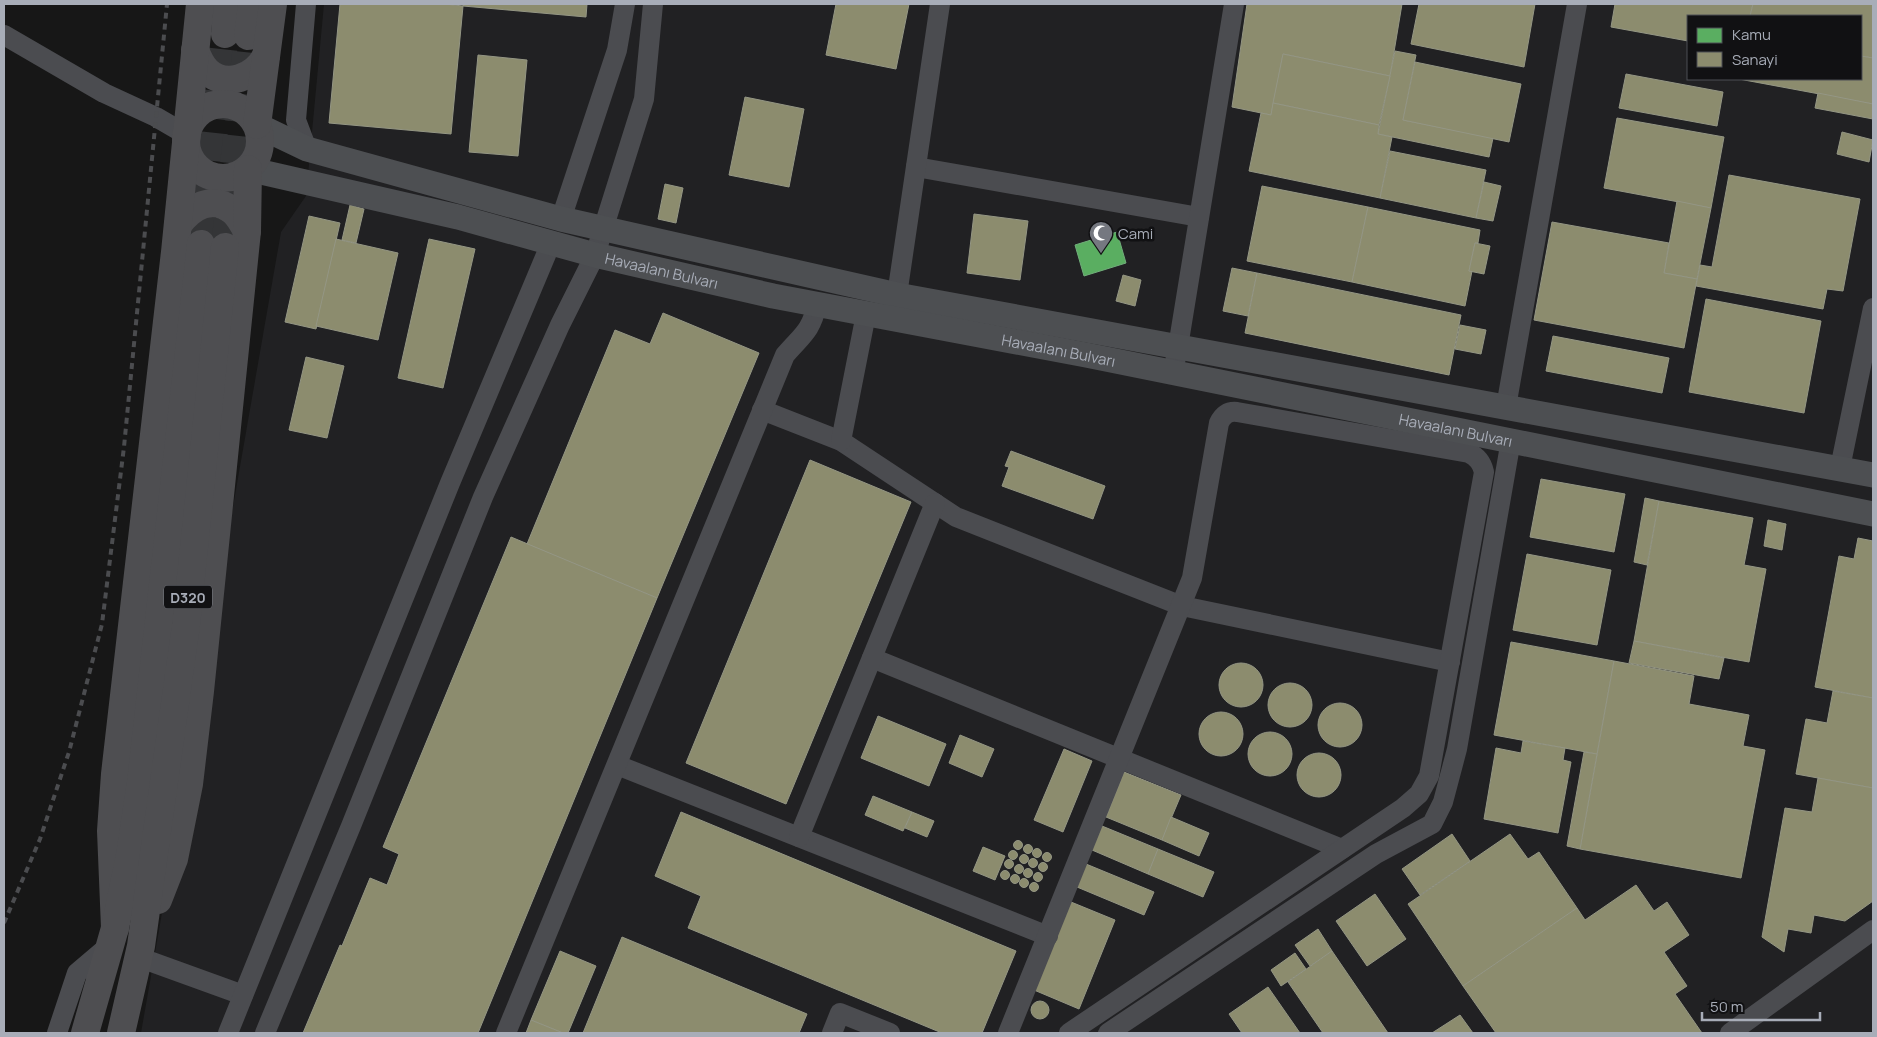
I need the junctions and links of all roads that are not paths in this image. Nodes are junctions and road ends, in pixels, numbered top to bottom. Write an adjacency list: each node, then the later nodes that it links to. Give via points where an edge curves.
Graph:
1 (200, 4): 12 (highway)
2 (227, 4): 3 (highway, via 236,35)
3 (252, 4)
4 (273, 4): 13 (highway)
5 (306, 4): 16 (street, via 296,120)
6 (624, 4): 20 (street, via 617,50)
7 (653, 4): 22 (street, via 644,98)
8 (940, 4): 17 (street)
9 (1234, 4): 19 (street)
10 (1577, 4): 34 (street)
11 (4, 35): 15 (street, via 104,93)
12 (195, 50): 13 (highway, via 207,71 224,80 234,80 250,73); 15 (highway)
13 (266, 56): 14 (highway)
14 (257, 125): 15 (highway, via 241,108 218,104 197,114); 16 (main road, Havaalanı Bulvarı); 18 (highway, via 260,149)
15 (186, 135): 18 (highway, via 190,158 205,174 227,178); 21 (highway)
16 (307, 149): 20 (main road, Havaalanı Bulvarı)
17 (916, 167): 19 (street); 29 (street)
18 (248, 169): 23 (highway); 24 (main road, Havaalanı Bulvarı, via 458,217)
19 (1200, 217): 32 (street)
20 (561, 219): 22 (main road, Havaalanı Bulvarı); 24 (main road)
21 (178, 225): 23 (highway, via 190,210 212,203 233,211); 51 (highway, via 115,774 111,831)
22 (603, 229): 25 (street); 26 (main road, Havaalanı Bulvarı)
23 (247, 231): 52 (highway, via 189,784 174,859)
24 (551, 243): 25 (main road, Havaalanı Bulvarı); 53 (street)
25 (595, 255): 28 (main road, Havaalanı Bulvarı); 58 (street, via 483,497)
26 (822, 278): 27 (main road, Havaalanı Bulvarı); 28 (main road)
27 (871, 289): 29 (main road, Havaalanı Bulvarı); 31 (main road)
28 (817, 304): 31 (main road, Havaalanı Bulvarı); 35 (street, via 808,331 785,355)
29 (894, 307): 31 (main road, Havaalanı Bulvarı); 32 (main road, Havaalanı Bulvarı); 33 (main road, Havaalanı Bulvarı)
30 (1873, 308): 38 (street)
31 (866, 314): 37 (street)
32 (1178, 347): 33 (street); 34 (main road, Havaalanı Bulvarı)
33 (1173, 372): 36 (main road, Havaalanı Bulvarı)
34 (1506, 407): 38 (main road, Havaalanı Bulvarı)
35 (762, 410): 37 (street); 46 (street)
36 (1511, 440): 41 (main road, Havaalanı Bulvarı); 64 (street, via 1456,749 1443,802 1432,824 1376,854)
37 (841, 441): 40 (street)
38 (1840, 468): 39 (main road, Havaalanı Bulvarı)
39 (1873, 475)
40 (935, 504): 42 (street, via 956,517); 43 (street)
41 (1873, 514)
42 (1182, 606): 44 (street); 44 (street, via 1192,578 1220,423 1226,414 1237,412 1469,453 1479,460 1484,472); 45 (street)
43 (872, 658): 45 (street); 47 (street)
44 (1450, 662): 48 (street, via 1425,786 1412,802)
45 (1120, 759): 48 (street); 50 (street)
46 (617, 765): 47 (street); 59 (street)
47 (799, 837): 50 (street)
48 (1342, 849): 63 (street)
49 (1873, 930): 65 (street)
50 (1048, 936): 62 (street)
51 (112, 937): 52 (highway, D320, via 130,855 141,782 213,245 186,625); 54 (street, via 76,973); 55 (highway, D320)
52 (139, 951): 53 (street); 56 (highway, D320)
53 (243, 994): 57 (street)
54 (57, 1033)
55 (85, 1033)
56 (121, 1033)
57 (228, 1033)
58 (265, 1033)
59 (506, 1033)
60 (832, 1033): 61 (street, via 840,1013)
61 (890, 1033)
62 (1008, 1033)
63 (1070, 1033)
64 (1108, 1033)
65 (1730, 1033)

